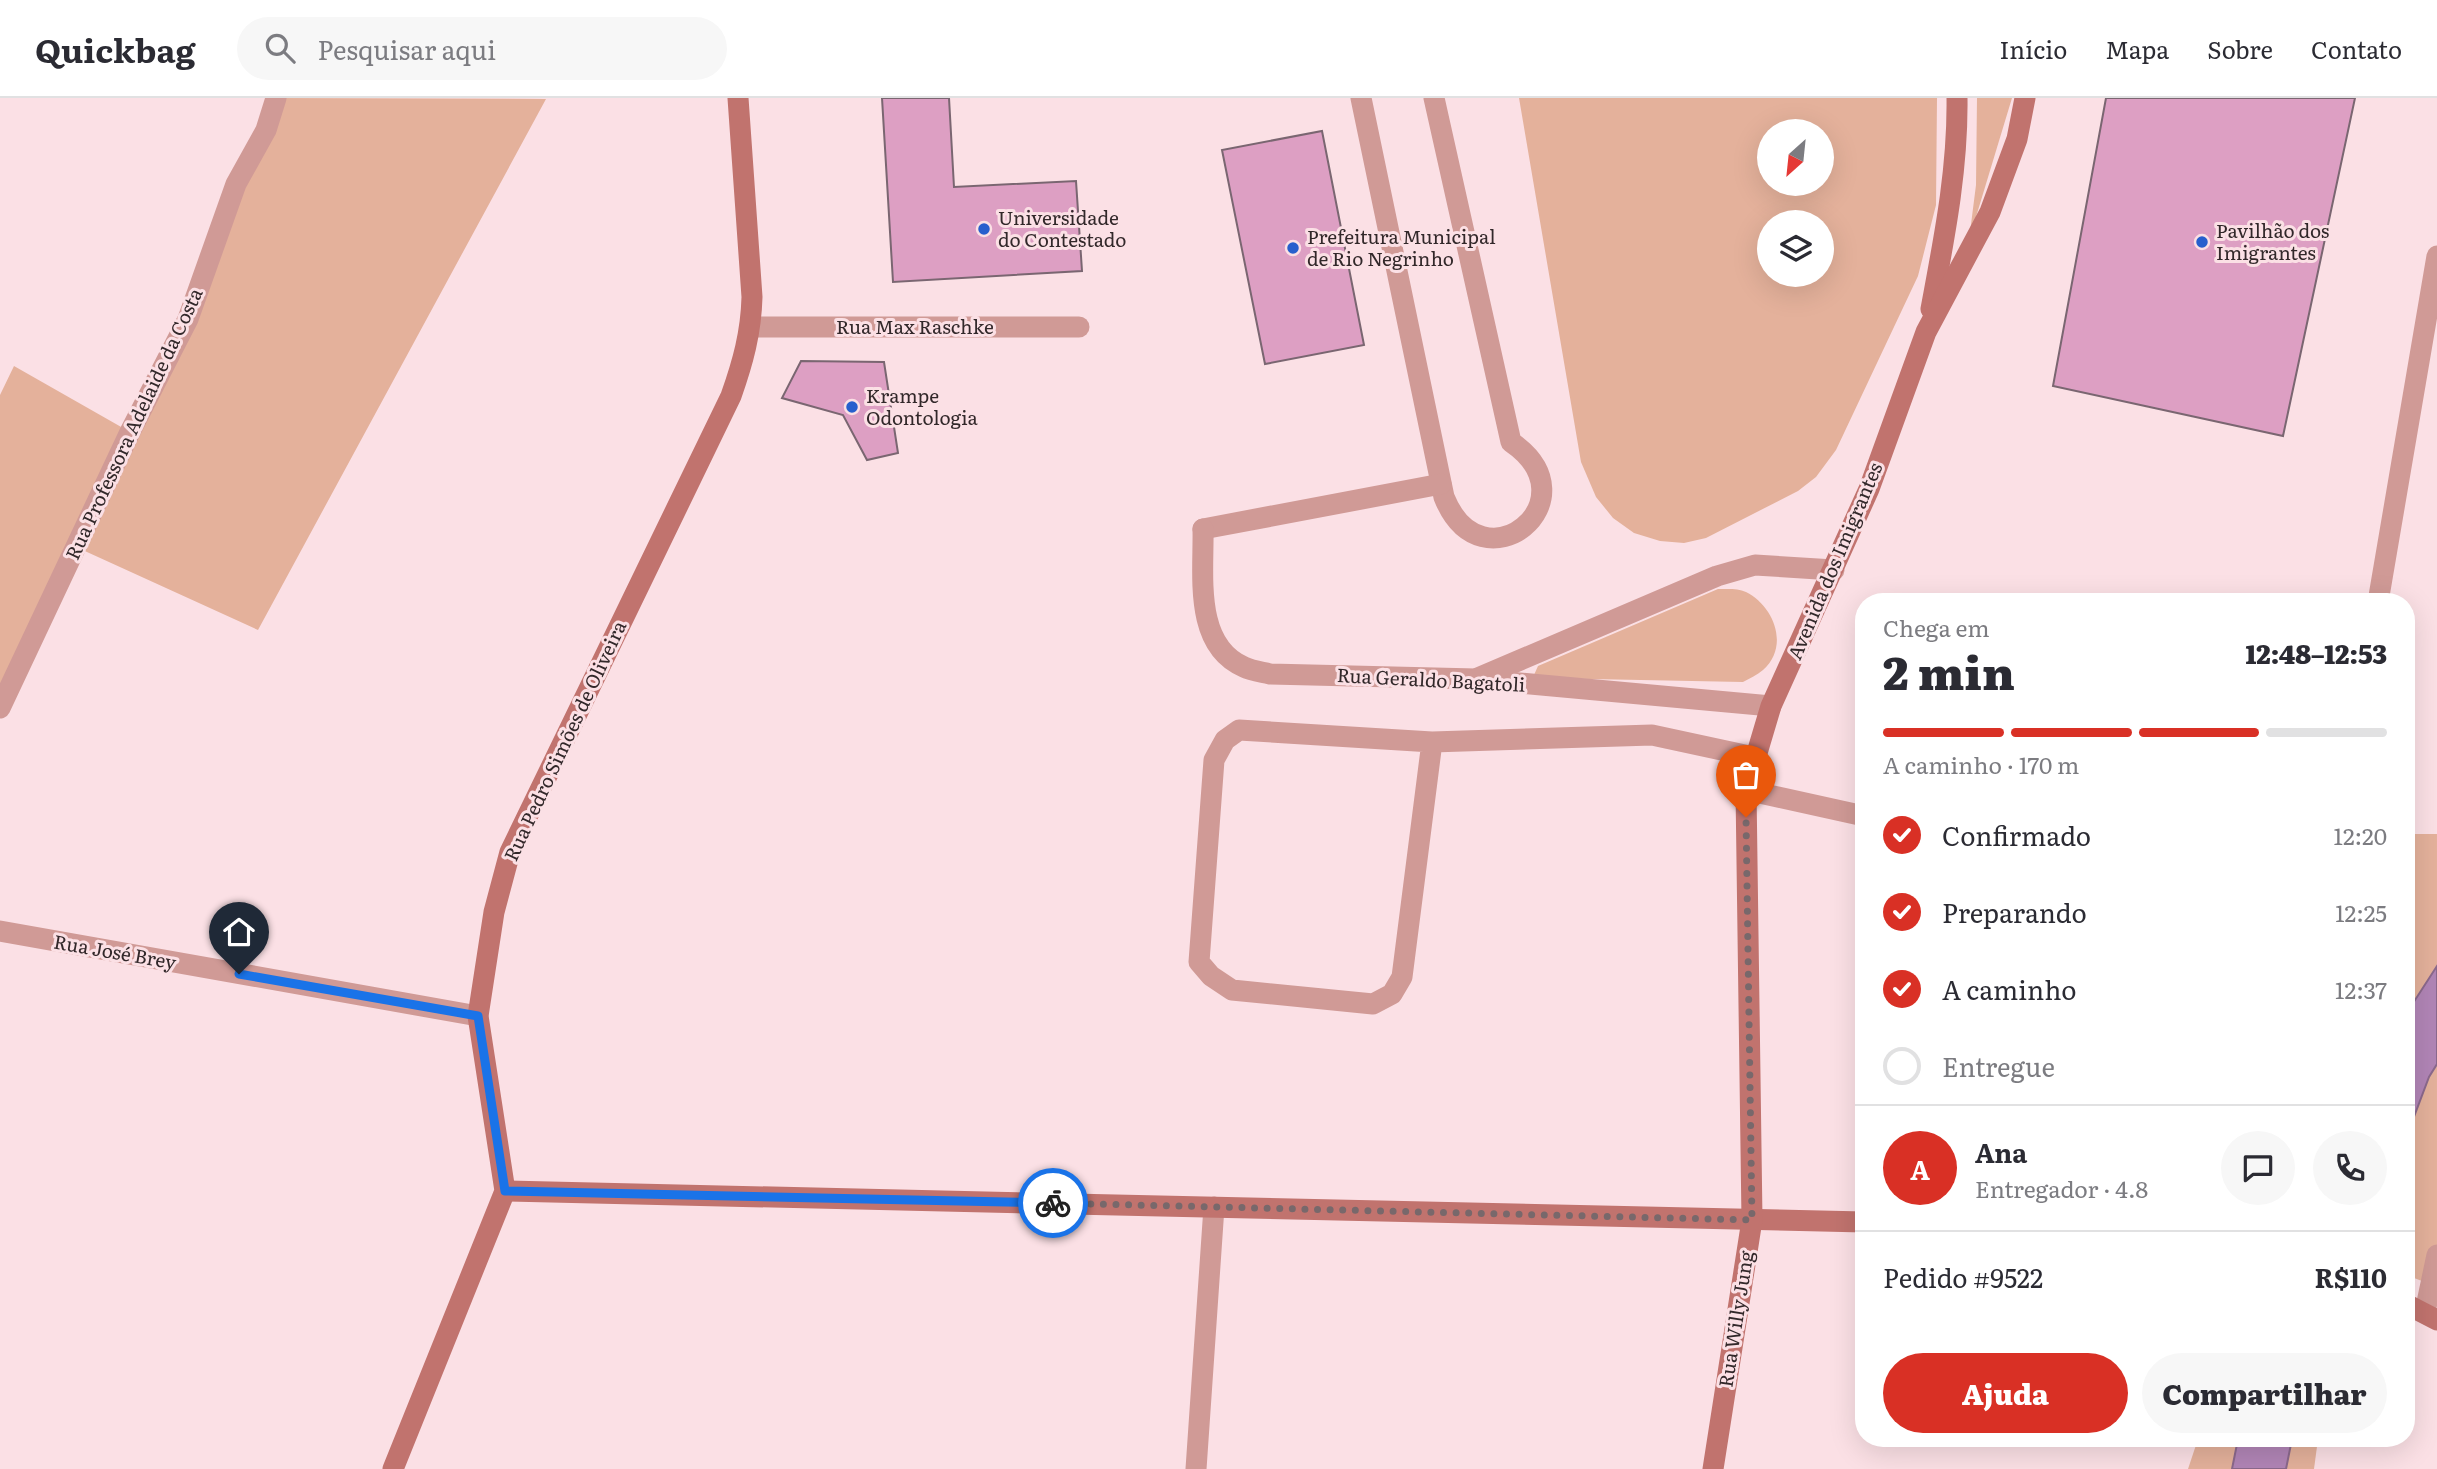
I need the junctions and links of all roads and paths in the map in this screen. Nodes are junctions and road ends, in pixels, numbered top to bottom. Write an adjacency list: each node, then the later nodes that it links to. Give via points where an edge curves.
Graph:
1 (275, 98): 16 (street, Rua Professora Adelaide da Costa, via 266,130 236,184 188,318)
2 (738, 98): 8 (main road, Rua Pedro Simões de Oliveira)
3 (1361, 98): 11 (street)
4 (1434, 98): 11 (street, via 1511,442 1534,463 1543,492 1538,512 1525,528 1507,537 1486,539 1466,531 1452,517)
5 (1957, 98): 10 (main road, Avenida dos Imigrantes, via 1958,140 1950,210)
6 (2025, 98): 10 (main road, Avenida dos Imigrantes, via 2017,139 1990,212)
7 (2437, 256): 13 (street)
8 (751, 327): 9 (street, Rua Max Raschke); 22 (main road, Rua Pedro Simões de Oliveira, via 731,396 510,852 494,912)
9 (1079, 327)
10 (1926, 332): 12 (main road, Avenida dos Imigrantes)
11 (1441, 484): 14 (street, Rua Geraldo Bagatoli, via 1203,529 1207,625 1220,650 1243,667 1270,674)
12 (1834, 570): 14 (street, via 1755,565 1730,572); 15 (main road, Avenida dos Imigrantes)
13 (2380, 593)
14 (1476, 679): 15 (street, Rua Geraldo Bagatoli)
15 (1771, 706): 18 (main road, Avenida dos Imigrantes)
16 (0, 708)
17 (1433, 742): 17 (street, via 1240,730 1225,740 1214,760 1199,962 1211,976 1232,990 1373,1004 1392,994 1402,976); 18 (street, via 1652,734)
18 (1754, 757): 19 (main road, Avenida dos Imigrantes)
19 (1746, 790): 20 (street); 25 (main road, Rua Willy Jung)
20 (1855, 814)
21 (0, 931): 22 (street, Rua José Brey)
22 (478, 1016): 23 (main road, Rua Pedro Simões de Oliveira)
23 (505, 1191): 24 (main road); 29 (main road)
24 (1214, 1207): 25 (main road); 30 (street)
25 (1752, 1220): 26 (main road); 31 (main road, Rua Willy Jung)
26 (1855, 1222)
27 (2437, 1255): 28 (street)
28 (2423, 1312)
29 (393, 1469)
30 (1196, 1469)
31 (1713, 1469)

